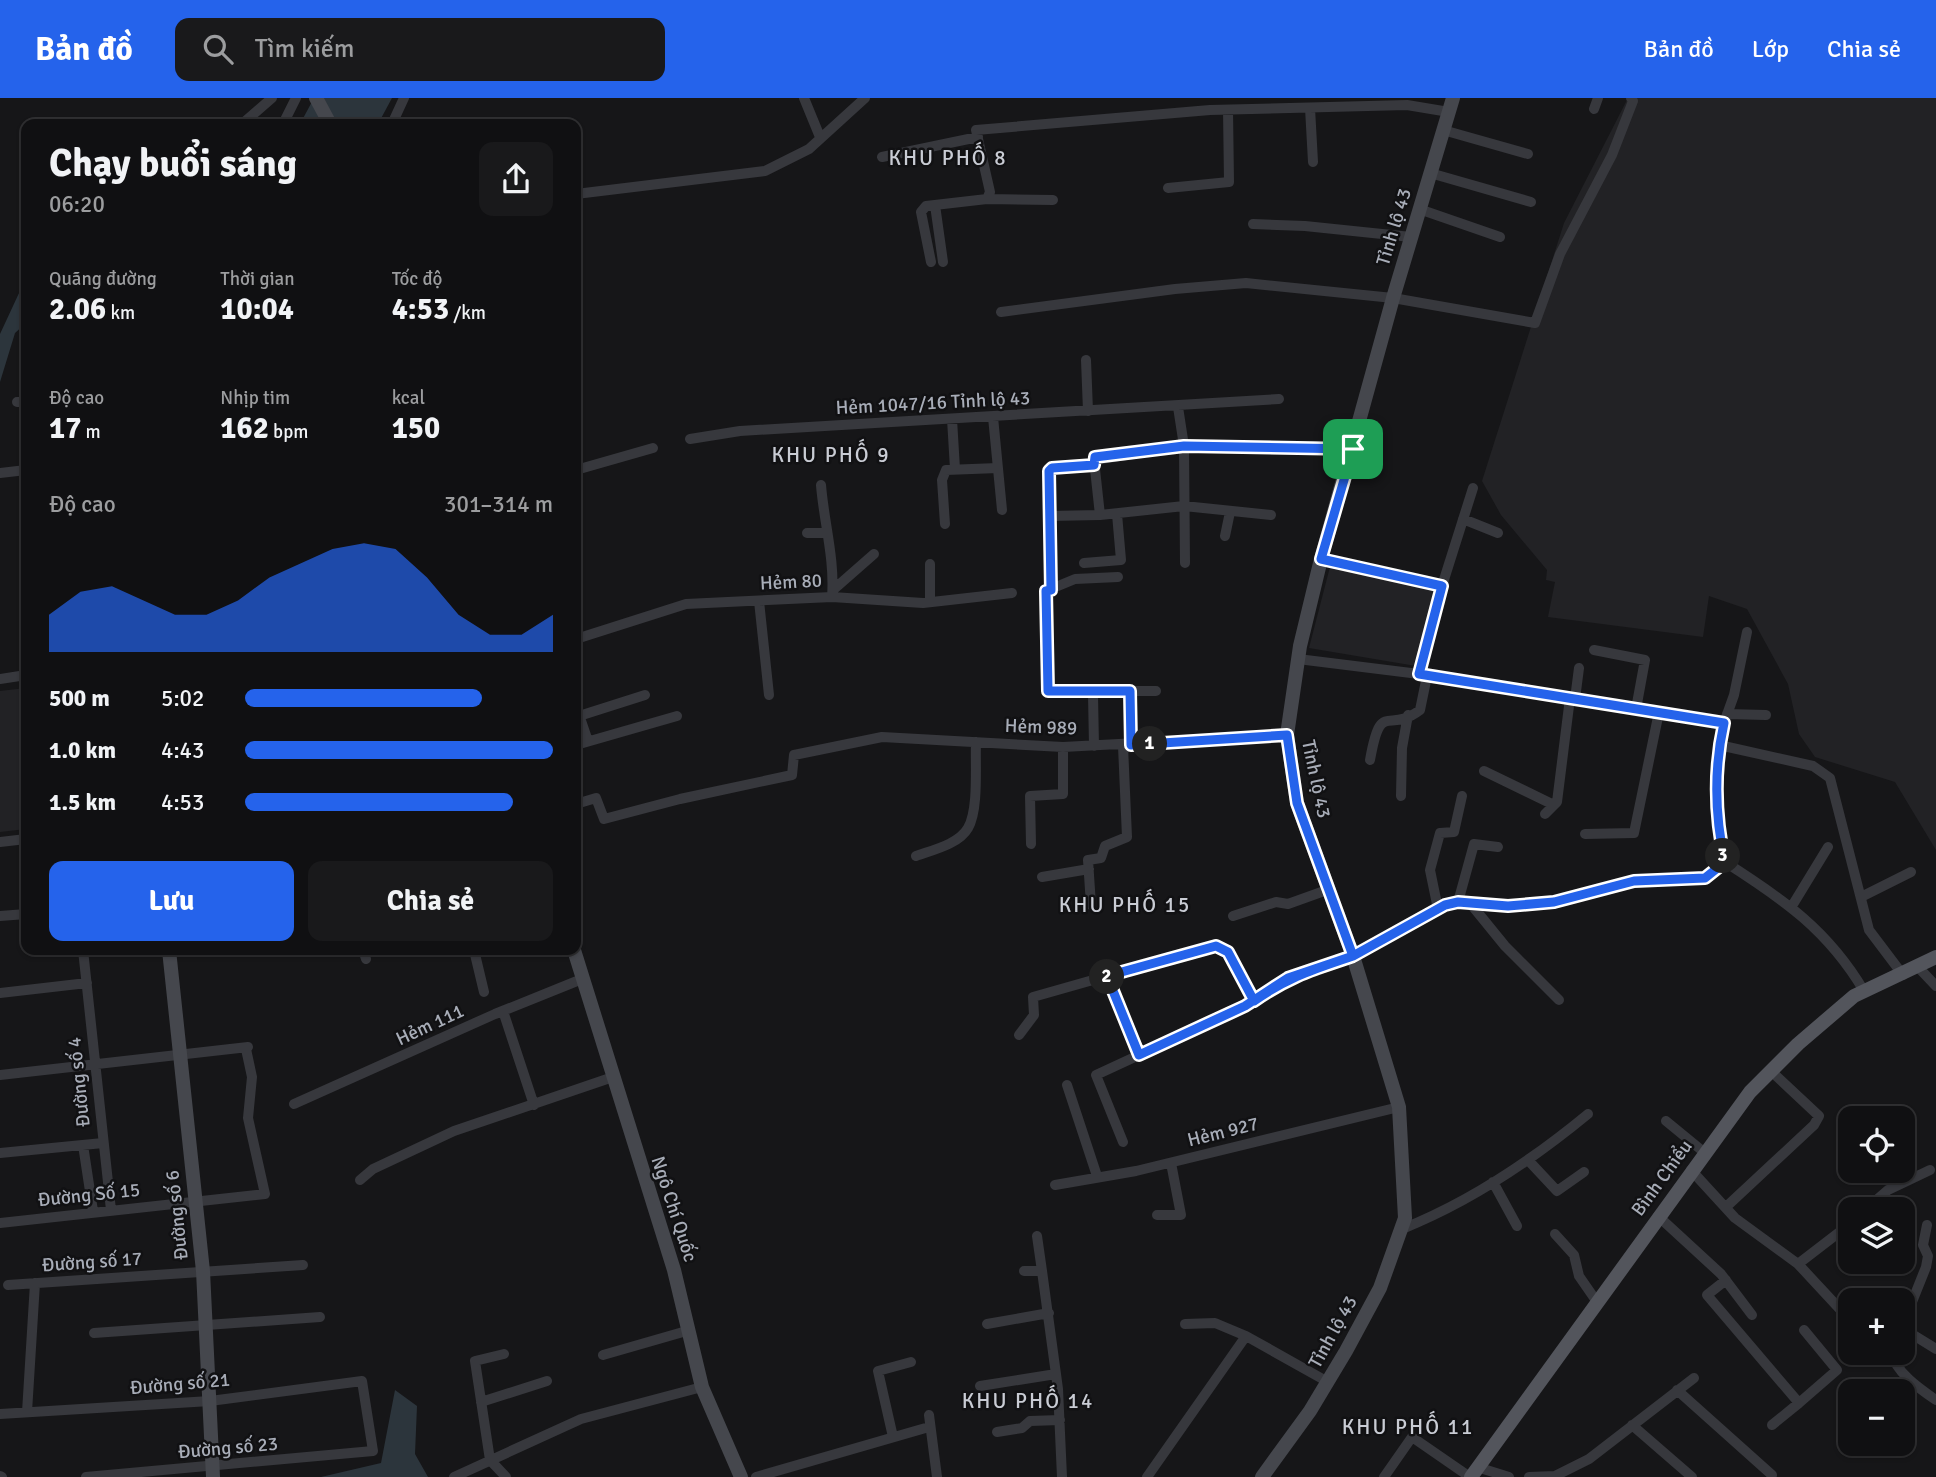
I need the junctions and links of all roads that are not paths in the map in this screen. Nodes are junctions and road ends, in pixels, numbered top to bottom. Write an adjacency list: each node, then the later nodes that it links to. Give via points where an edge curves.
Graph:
1 (272, 98): 13 (street)
2 (296, 98): 14 (street)
3 (316, 98): 15 (main road)
4 (404, 98): 16 (street)
5 (804, 98): 18 (street)
6 (865, 98): 18 (street)
7 (1598, 98): 11 (street)
8 (1631, 98): 36 (street, via 1612,155 1560,254 1535,323)
9 (1451, 105): 10 (street); 17 (main road, Tỉnh lộ 43)
10 (1310, 107): 12 (street); 22 (street)
11 (1594, 109)
12 (1228, 110): 19 (street, via 976,130); 24 (street, via 1229,182)
13 (249, 119)
14 (285, 119)
15 (327, 119)
16 (394, 119)
17 (1443, 130): 20 (street); 23 (main road, Tỉnh lộ 43)
18 (820, 137): 25 (street, via 809,149 765,171)
19 (978, 137): 21 (street); 26 (street, via 990,192)
20 (1528, 154)
21 (882, 157)
22 (1312, 162)
23 (1430, 173): 28 (street); 30 (main road, Tỉnh lộ 43)
24 (1168, 188)
25 (581, 193)
26 (987, 199): 27 (street); 29 (street)
27 (1053, 200)
28 (1531, 201)
29 (935, 205): 34 (street, via 921,212); 35 (street)
30 (1419, 209): 32 (main road, Tỉnh lộ 43); 33 (street)
31 (1253, 224): 32 (street)
32 (1411, 237): 36 (main road, Tỉnh lộ 43)
33 (1500, 237)
34 (931, 262)
35 (943, 262)
36 (1393, 298): 37 (street, via 1246,283); 47 (main road, Tỉnh lộ 43)
37 (1001, 312)
38 (1086, 360): 41 (street)
39 (1279, 399): 40 (street, Hẻm 1047/16 Tỉnh lộ 43)
40 (1178, 407): 41 (street, Hẻm 1047/16 Tỉnh lộ 43); 45 (street)
41 (1088, 411): 42 (street, Hẻm 1047/16 Tỉnh lộ 43)
42 (993, 417): 43 (street, Hẻm 1047/16 Tỉnh lộ 43); 49 (street)
43 (952, 419): 44 (street, Hẻm 1047/16 Tỉnh lộ 43, via 740,431); 51 (street)
44 (690, 439)
45 (1184, 446): 47 (street); 48 (street, via 1095,457); 56 (street)
46 (653, 448): 50 (street)
47 (1353, 449): 70 (main road, Tỉnh lộ 43)
48 (1094, 465): 60 (street); 62 (street, via 1051,469)
49 (998, 468): 51 (street); 57 (street)
50 (581, 469)
51 (955, 469): 64 (street, via 943,474)
52 (21, 471): 53 (street)
53 (0, 473)
54 (821, 485): 66 (street)
55 (1473, 488): 63 (street)
56 (1184, 506): 58 (street); 59 (street); 72 (street)
57 (1002, 510)
58 (1230, 512): 61 (street); 68 (street)
59 (1118, 514): 60 (street); 71 (street, via 1121,560)
60 (1100, 515): 62 (street)
61 (1271, 515)
62 (1049, 516): 76 (street)
63 (1463, 519): 67 (street); 75 (street)
64 (945, 523)
65 (807, 533): 66 (street)
66 (826, 533): 77 (street, via 835,570)
67 (1498, 533)
68 (1225, 536)
69 (874, 554): 77 (street)
70 (1321, 559): 75 (street); 84 (main road, Tỉnh lộ 43)
71 (1084, 563)
72 (1185, 563)
73 (930, 564): 80 (street)
74 (1118, 577): 76 (street, via 1075,579)
75 (1442, 586): 86 (street)
76 (1051, 590): 91 (street, via 1046,591 1048,691)
77 (832, 593): 79 (street, Hẻm 80); 80 (street, Hẻm 80, via 849,600)
78 (1012, 593): 80 (street, Hẻm 80)
79 (759, 601): 82 (street, Hẻm 80, via 686,604); 93 (street)
80 (930, 602)
81 (1747, 632): 101 (street)
82 (581, 637)
83 (1594, 650): 95 (street, via 1644,659)
84 (1298, 659): 86 (street); 103 (main road, Tỉnh lộ 43)
85 (1579, 668): 94 (street)
86 (1423, 675): 94 (street); 98 (street, via 1420,710)
87 (21, 676): 88 (street)
88 (0, 679)
89 (1130, 691): 90 (street); 91 (street); 107 (street)
90 (1156, 691)
91 (1096, 692): 109 (street)
92 (645, 695): 96 (street)
93 (769, 695)
94 (1573, 699): 95 (street); 116 (street)
95 (1636, 709): 97 (street)
96 (581, 710)
97 (1659, 712): 101 (street); 118 (street, via 1634,833)
98 (1408, 715): 111 (street, via 1379,724); 113 (street)
99 (1766, 715): 101 (street)
100 (677, 716): 104 (street)
101 (1726, 718): 108 (street)
102 (581, 720): 104 (street)
103 (1287, 735): 107 (street, Hẻm 989); 129 (main road, Tỉnh lộ 43, via 1297,803)
104 (588, 741): 106 (street)
105 (976, 742): 110 (street, Hẻm 989); 115 (street, Hẻm 989, via 881,737 794,755 792,775 604,819 596,798); 124 (street, via 973,815 967,830 948,844)
106 (581, 743)
107 (1127, 745): 109 (street, Hẻm 989); 126 (street, via 1127,837 1105,846 1101,858 1088,860)
108 (1719, 745): 125 (street, via 1717,829); 130 (street, via 1813,766 1830,778)
109 (1094, 746): 110 (street, Hẻm 989)
110 (1063, 747): 121 (street, via 1063,794 1031,796)
111 (1370, 760)
112 (1484, 771): 116 (street)
113 (1401, 796)
114 (1462, 796): 135 (street, via 1454,832 1440,833 1430,870)
115 (581, 802)
116 (1553, 805): 117 (street)
117 (1545, 814)
118 (1584, 834)
119 (21, 840): 120 (street)
120 (0, 842)
121 (1031, 844)
122 (1498, 847): 131 (street, via 1474,844)
123 (1828, 847): 134 (street)
124 (916, 856)
125 (1725, 862): 132 (street, via 1705,878 1634,881 1554,902); 134 (street)
126 (1089, 869): 128 (street); 133 (street)
127 (1911, 872): 130 (street)
128 (1042, 877)
129 (1327, 890): 138 (street); 143 (main road, Tỉnh lộ 43)
130 (1860, 897): 146 (street, via 1869,930)
131 (1458, 902): 132 (street); 135 (street)
132 (1470, 903): 154 (street)
133 (1091, 905)
134 (1792, 905): 151 (street, via 1828,940)
135 (1438, 909): 143 (street)
136 (21, 914): 137 (street)
137 (0, 916)
138 (1233, 916)
139 (84, 955): 149 (street, Đường số 4)
140 (170, 955): 159 (main road, Đường số 6)
141 (474, 955): 152 (street)
142 (575, 955): 148 (main road, Ngô Chí Quốc)
143 (1353, 956): 155 (street, via 1288,978); 167 (main road, Tỉnh lộ 43)
144 (1936, 957): 145 (main road, Bình Chiểu)
145 (1918, 967): 146 (main road, Bình Chiểu); 150 (street)
146 (1903, 975): 151 (main road, Bình Chiểu)
147 (1107, 976): 155 (street, via 1216,946 1228,952); 157 (street, via 1032,997 1034,1015); 158 (street)
148 (582, 979): 156 (street, Hẻm 111); 163 (main road, Ngô Chí Quốc)
149 (87, 983): 153 (street); 160 (street, Đường số 4)
150 (1936, 986)
151 (1864, 991): 161 (main road, Bình Chiểu)
152 (484, 992)
153 (0, 993)
154 (1559, 1000)
155 (1254, 1001): 158 (street)
156 (503, 1011): 165 (street, Hẻm 111); 166 (street)
157 (1019, 1035)
158 (1139, 1055): 170 (street, via 1096,1075)
159 (180, 1056): 160 (street); 185 (main road, Đường số 6); 185 (street, Đường Số 15, via 247,1048 252,1077 248,1118 265,1194)
160 (94, 1064): 162 (street); 171 (street, Đường số 4)
161 (1770, 1071): 174 (main road, Bình Chiểu); 186 (street, via 1819,1116)
162 (0, 1075)
163 (612, 1077): 166 (street); 215 (main road, Ngô Chí Quốc)
164 (1067, 1085): 180 (street)
165 (294, 1104)
166 (534, 1105): 181 (street, via 454,1131 373,1169)
167 (1399, 1107): 176 (street, Hẻm 927); 194 (main road, Tỉnh lộ 43, via 1406,1191)
168 (1588, 1114): 175 (street)
169 (1666, 1121): 174 (street)
170 (1124, 1142)
171 (103, 1143): 172 (street); 187 (street, Đường số 4)
172 (83, 1144): 173 (street); 188 (street)
173 (0, 1153)
174 (1704, 1153): 177 (main road, Bình Chiểu)
175 (1528, 1160): 179 (street, via 1557,1191); 182 (street)
176 (1171, 1163): 180 (street, Hẻm 927); 189 (street, via 1181,1215)
177 (1691, 1170): 186 (street); 190 (main road, Bình Chiểu)
178 (1930, 1170): 184 (street)
179 (1584, 1172)
180 (1097, 1176): 183 (street, Hẻm 927)
181 (360, 1180)
182 (1493, 1182): 193 (street); 194 (street, via 1447,1211)
183 (1055, 1185)
184 (1880, 1197)
185 (195, 1202): 187 (street, Đường Số 15); 200 (main road, Đường số 6)
186 (1726, 1208): 198 (street)
187 (111, 1210): 188 (street, Đường Số 15)
188 (93, 1211): 191 (street, Đường Số 15)
189 (1157, 1216)
190 (1658, 1216): 203 (street); 207 (main road, Bình Chiểu)
191 (0, 1223)
192 (1927, 1225): 206 (street, via 1923,1245 1928,1256)
193 (1517, 1226)
194 (1402, 1229): 228 (main road, Tỉnh lộ 43, via 1380,1288)
195 (1555, 1234): 207 (street, via 1574,1255 1582,1283)
196 (1037, 1236): 202 (street)
197 (1838, 1237): 198 (street)
198 (1798, 1264): 208 (street)
199 (303, 1265): 200 (street, Đường số 17)
200 (202, 1271): 204 (street, Đường số 17); 214 (main road, Đường số 6)
201 (1024, 1271): 202 (street)
202 (1042, 1271): 209 (street)
203 (1726, 1280): 210 (street); 235 (street, via 1707,1295)
204 (35, 1283): 205 (street, Đường số 17); 236 (street, Đường số 17)
205 (8, 1285)
206 (1915, 1294)
207 (1597, 1302): 248 (main road, Bình Chiểu)
208 (1838, 1307)
209 (1049, 1313): 212 (street); 225 (street)
210 (1752, 1315)
211 (320, 1317): 214 (street)
212 (987, 1324)
213 (1185, 1324): 219 (street, via 1215,1323)
214 (207, 1328): 217 (street); 233 (main road, Đường số 6)
215 (690, 1330): 222 (street); 230 (main road, Ngô Chí Quốc)
216 (1804, 1330): 235 (street, via 1837,1370)
217 (94, 1333)
218 (1915, 1335): 220 (street)
219 (1246, 1336): 228 (street); 257 (street)
220 (1936, 1349)
221 (505, 1354): 234 (street, via 475,1361)
222 (603, 1355)
223 (911, 1362): 244 (street, via 878,1371)
224 (1896, 1365): 232 (street)
225 (1056, 1374): 229 (street); 239 (street)
226 (1694, 1378): 231 (street)
227 (547, 1381): 234 (street)
228 (1328, 1382): 258 (main road, Tỉnh lộ 43)
229 (980, 1386)
230 (702, 1387): 246 (street, via 581,1419); 253 (main road, Ngô Chí Quốc)
231 (1677, 1390): 240 (street); 249 (street)
232 (1936, 1400)
233 (210, 1401): 236 (street, Đường số 21); 245 (street, Đường số 21, via 362,1381); 247 (main road, Đường số 6)
234 (481, 1402): 246 (street)
235 (1799, 1403): 241 (street)
236 (27, 1412): 237 (street, Đường số 21)
237 (0, 1414)
238 (929, 1415): 242 (street)
239 (1060, 1420): 243 (street, via 1030,1421 1024,1427); 256 (street)
240 (1632, 1425): 261 (street, via 1589,1459 1555,1476); 262 (street)
241 (1772, 1425)
242 (929, 1427): 244 (street); 255 (street)
243 (997, 1432)
244 (893, 1437): 254 (street)
245 (373, 1451): 247 (street, Đường số 23)
246 (490, 1460): 251 (street); 252 (street)
247 (213, 1472): 250 (street, Đường số 23)
248 (1473, 1474): 259 (street, via 1412,1437); 260 (street)
249 (1772, 1475)
250 (86, 1477)
251 (454, 1477)
252 (506, 1477)
253 (741, 1477)
254 (756, 1477)
255 (937, 1477)
256 (1062, 1477)
257 (1147, 1477)
258 (1262, 1477)
259 (1384, 1477)
260 (1508, 1477)
261 (1529, 1477)
262 (1692, 1477)

